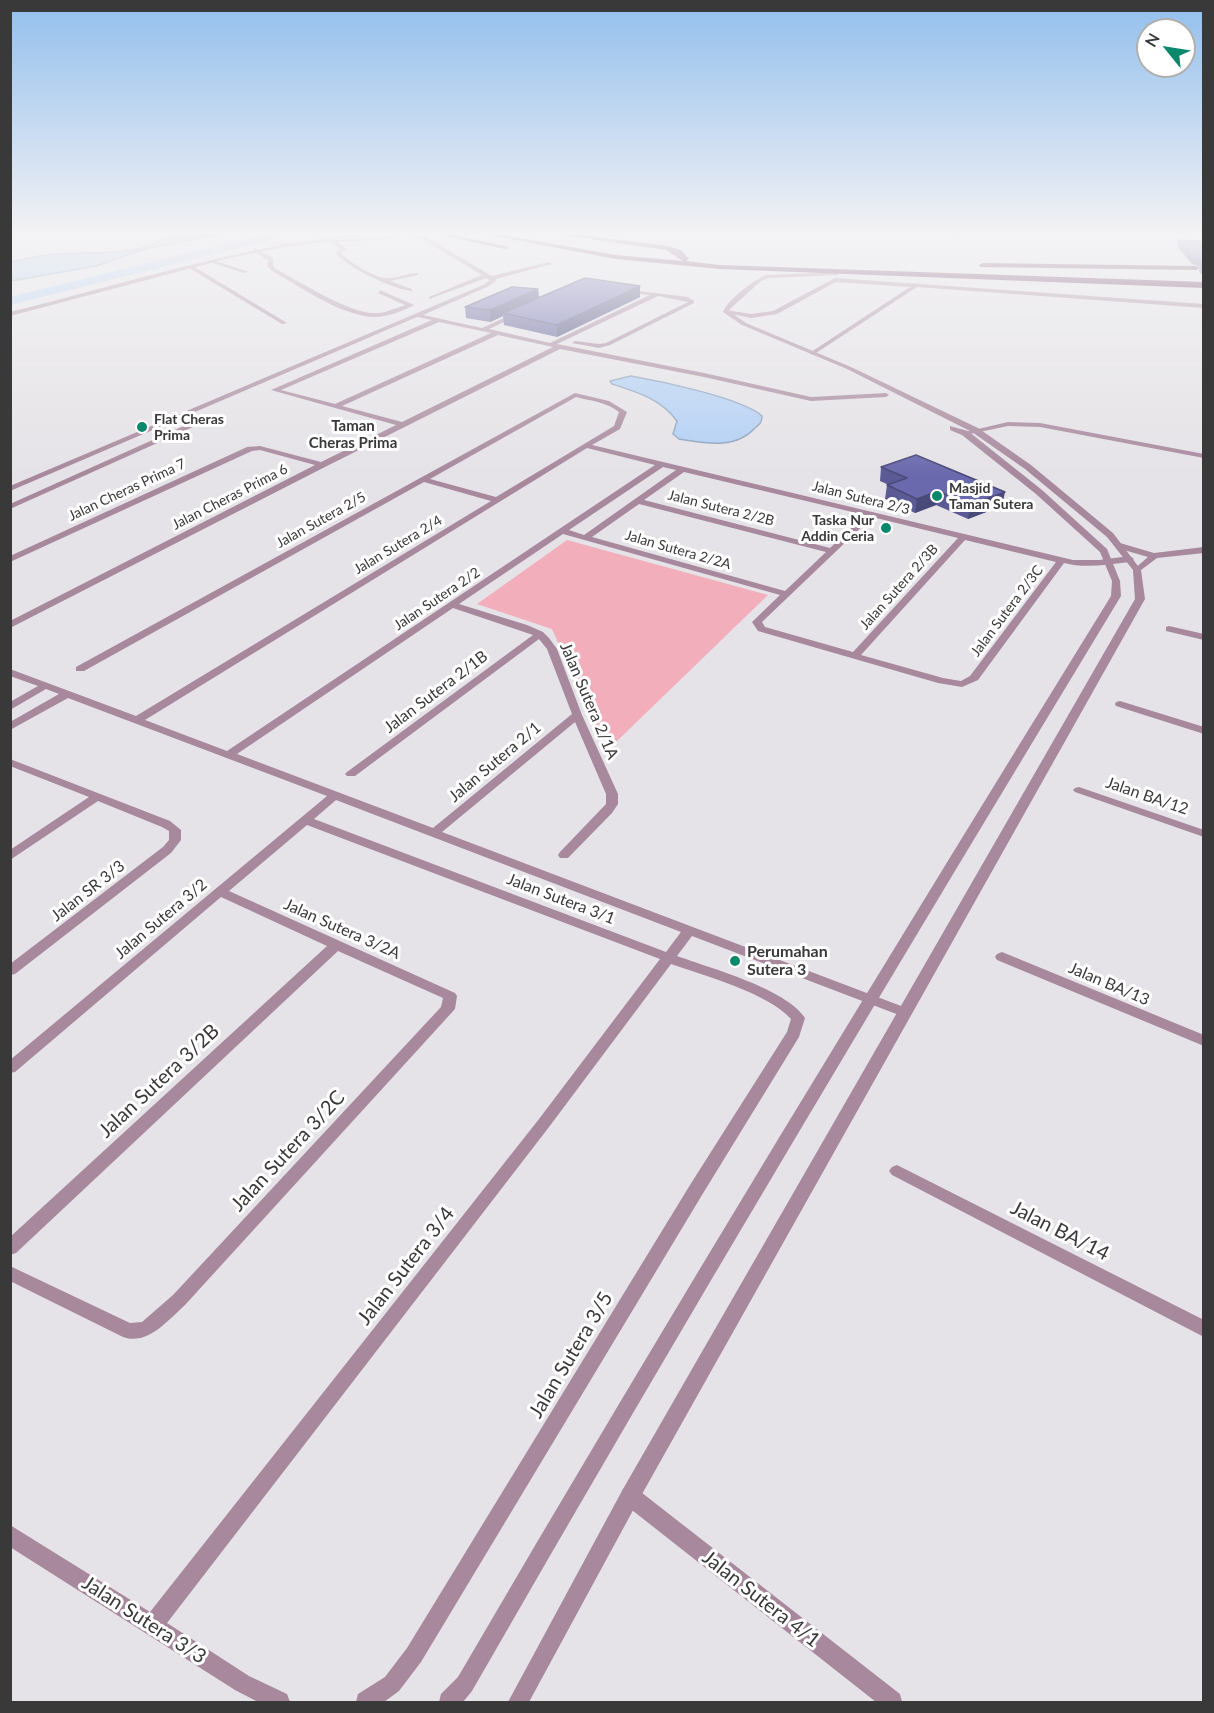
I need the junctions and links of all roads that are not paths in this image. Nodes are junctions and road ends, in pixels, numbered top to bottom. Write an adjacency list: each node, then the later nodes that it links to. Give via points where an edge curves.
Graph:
1 (258, 315): 16 (street)
2 (271, 315): 15 (street)
3 (415, 315): 23 (street)
4 (420, 315): 13 (street)
5 (514, 315): 18 (street)
6 (616, 315): 21 (street, Jalan Cheras Prima 6)
7 (666, 315): 21 (street, via 608,344)
8 (730, 315): 17 (street)
9 (744, 315): 12 (street)
10 (757, 315): 12 (street)
11 (871, 315): 22 (street)
12 (751, 316): 17 (street)
13 (438, 320): 14 (street); 25 (street)
14 (447, 322): 18 (street, via 456,318); 19 (street)
15 (284, 323)
16 (273, 324)
17 (744, 324): 22 (street)
18 (492, 325): 19 (street); 21 (street)
19 (482, 330): 20 (street)
20 (497, 333): 21 (street); 29 (street)
21 (557, 344): 27 (street, via 812,399); 31 (street, Jalan Cheras Prima 6)
22 (813, 353): 24 (street, via 809,357); 32 (street)
23 (253, 384): 25 (street); 30 (street)
24 (869, 386): 27 (street); 28 (street)
25 (274, 390): 29 (street)
26 (575, 395): 33 (street, Jalan Sutera 2/4, via 607,403 623,412 617,427); 38 (street, Jalan Sutera 2/5)
27 (860, 395): 28 (street)
28 (886, 395): 32 (street)
29 (335, 407): 31 (street)
30 (168, 420): 39 (street); 42 (street, via 189,427)
31 (403, 425): 36 (street, Jalan Cheras Prima 6)
32 (970, 432): 34 (street, via 1008,424 1040,425); 47 (street, via 1028,466); 53 (street, via 1104,551)
33 (586, 446): 35 (street, Jalan Sutera 2/3); 40 (street, Jalan Sutera 2/4)
34 (1203, 456)
35 (662, 464): 37 (street, Jalan Sutera 2/3); 44 (street, Jalan Sutera 2/2)
36 (322, 465): 51 (street, Jalan Cheras Prima 7, via 256,447); 57 (street, Jalan Cheras Prima 6)
37 (683, 469): 41 (street); 43 (street, Jalan Sutera 2/3)
38 (423, 479): 40 (street); 62 (street, Jalan Sutera 2/5)
39 (10, 489)
40 (497, 500): 69 (street, Jalan Sutera 2/4)
41 (637, 501): 45 (street); 49 (street, Jalan Sutera 2/2B)
42 (10, 507)
43 (871, 514): 46 (street, Jalan Sutera 2/3); 49 (street)
44 (562, 531): 45 (street, Jalan Sutera 2/2A); 56 (street, Jalan Sutera 2/2)
45 (585, 537): 55 (street, Jalan Sutera 2/2A)
46 (963, 537): 52 (street, Jalan Sutera 2/3); 61 (street, Jalan Sutera 2/3B)
47 (1120, 546): 50 (street); 54 (street)
48 (1203, 550): 50 (street)
49 (833, 551): 55 (street)
50 (1154, 556): 54 (street)
51 (10, 560)
52 (1062, 560): 53 (street, Jalan Sutera 2/3, via 1085,564); 61 (street, Jalan Sutera 2/3C, via 974,678 962,684)
53 (1109, 562): 54 (street, Jalan Sutera 2/3); 90 (street, via 1116,581 1116,596)
54 (1134, 564): 91 (street, via 1141,586 1140,599 1129,622)
55 (787, 594): 61 (street, via 757,622 761,629)
56 (452, 605): 59 (street, Jalan Sutera 2/1A); 72 (street, Jalan Sutera 2/2)
57 (10, 626)
58 (1170, 629): 60 (street)
59 (540, 634): 68 (street, Jalan Sutera 2/1A, via 552,650); 74 (street, Jalan Sutera 2/1B)
60 (1203, 638)
61 (855, 656)
62 (80, 669)
63 (10, 672): 64 (street)
64 (45, 686): 65 (street); 67 (street)
65 (67, 694): 69 (street); 70 (street)
66 (1120, 704): 71 (street)
67 (10, 707)
68 (577, 715): 79 (street, Jalan Sutera 2/1); 81 (street, Jalan Sutera 2/1A, via 612,794 612,804)
69 (135, 721): 72 (street)
70 (10, 727)
71 (1203, 730)
72 (227, 756): 76 (street)
73 (10, 762): 77 (street)
74 (351, 774)
75 (1079, 790): 80 (street, Jalan BA/12)
76 (334, 796): 78 (street, Jalan Sutera 3/2); 79 (street)
77 (97, 797): 82 (street); 88 (street, Jalan SR 3/3, via 166,824 175,830 175,840)
78 (306, 820): 83 (street, Jalan Sutera 3/2); 87 (street, Jalan Sutera 3/1)
79 (433, 834): 84 (street)
80 (1203, 834)
81 (564, 855)
82 (10, 856)
83 (220, 892): 85 (street, Jalan Sutera 3/2A); 94 (street, Jalan Sutera 3/2)
84 (689, 931): 87 (street, Jalan Sutera 3/4); 90 (street)
85 (336, 945): 89 (street, Jalan Sutera 3/2A); 96 (street, Jalan Sutera 3/2B)
86 (1002, 957): 93 (street, Jalan BA/13)
87 (670, 958): 92 (street, Jalan Sutera 3/1, via 770,996); 101 (street, Jalan Sutera 3/4)
88 (10, 971)
89 (450, 996): 97 (street, Jalan Sutera 3/2C, via 448,1009 187,1292 146,1329 129,1331)
90 (869, 999): 91 (street); 104 (street, via 465,1684)
91 (904, 1012): 99 (street)
92 (798, 1018): 103 (street, Jalan Sutera 3/5, via 794,1034 414,1655 392,1684)
93 (1203, 1041)
94 (10, 1068)
95 (897, 1172): 98 (street, Jalan BA/14)
96 (10, 1248)
97 (10, 1272)
98 (1203, 1329)
99 (630, 1496): 105 (street); 106 (street, Jalan Sutera 4/1)
100 (10, 1535): 101 (street, Jalan Sutera 3/3)
101 (153, 1625): 102 (street, Jalan Sutera 3/3, via 242,1683)
102 (279, 1702)
103 (366, 1702)
104 (449, 1702)
105 (518, 1702)
106 (892, 1702)

